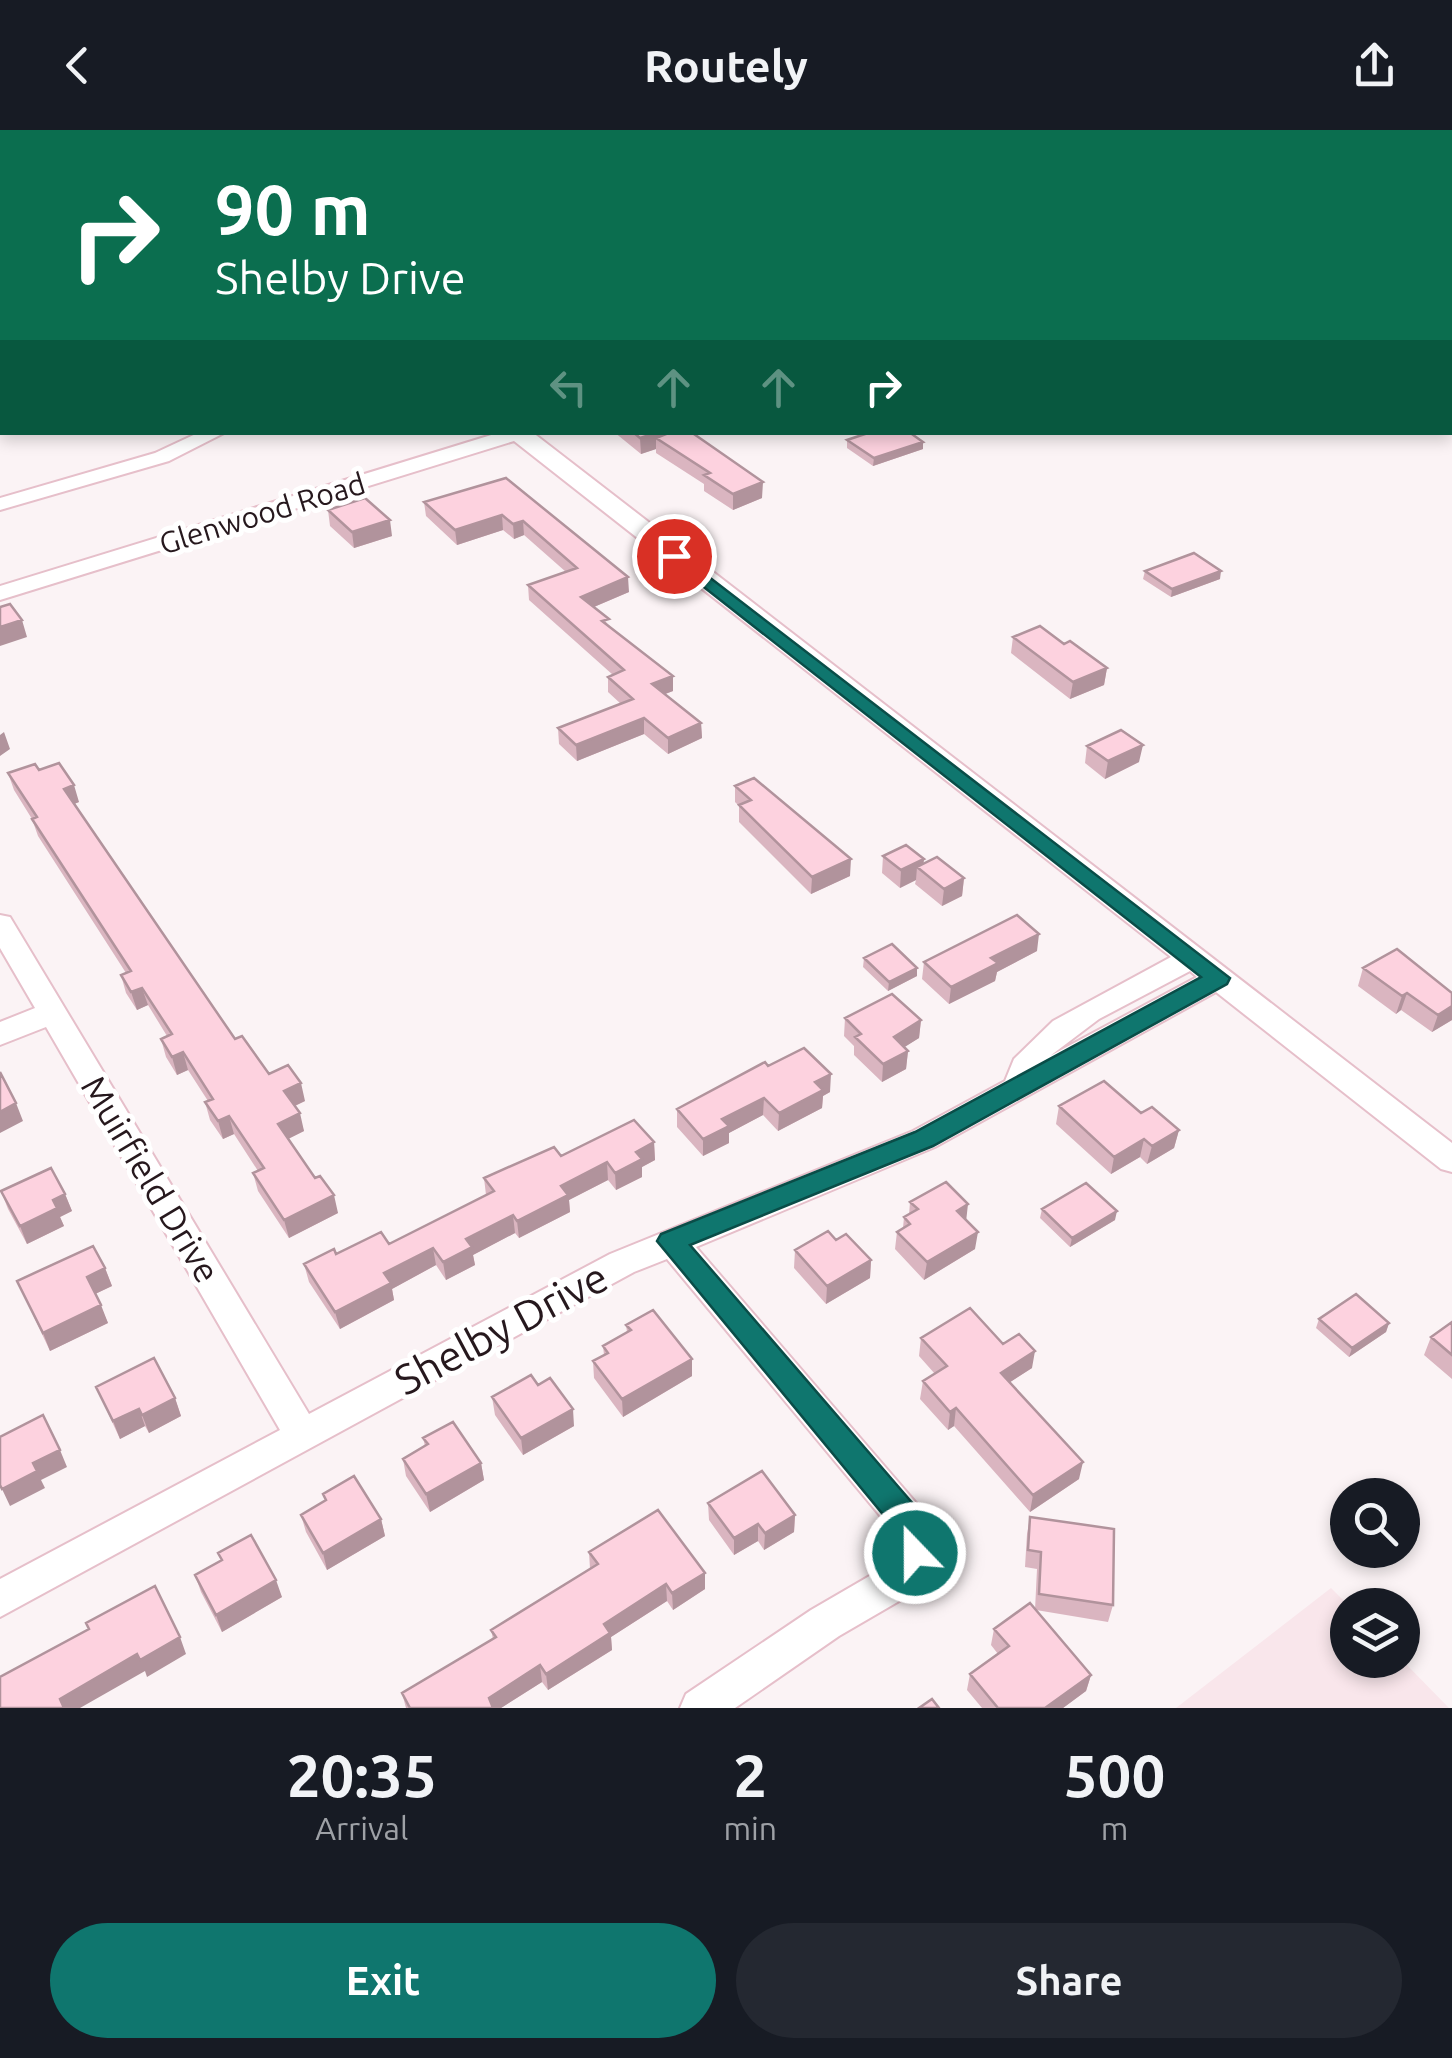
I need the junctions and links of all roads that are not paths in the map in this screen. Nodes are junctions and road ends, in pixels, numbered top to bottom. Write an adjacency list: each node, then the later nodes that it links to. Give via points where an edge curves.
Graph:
1 (210, 435): 4 (street, via 162,457)
2 (513, 435): 5 (street, Glenwood Road)
3 (522, 435): 7 (street)
4 (0, 504)
5 (0, 593)
6 (0, 924): 9 (street, Muirfield Drive)
7 (1192, 958): 8 (street); 11 (street, via 1055,1033 1020,1069)
8 (1218, 978): 11 (street, Shelby Drive); 12 (street)
9 (52, 1013): 10 (street); 14 (street, Muirfield Drive)
10 (0, 1034)
11 (1017, 1088): 13 (street, Shelby Drive, via 924,1139)
12 (1452, 1160)
13 (671, 1241): 14 (street, Shelby Drive); 16 (street, via 910,1523 915,1553 900,1580)
14 (302, 1436): 15 (street, Shelby Drive)
15 (0, 1599)
16 (700, 1708)

